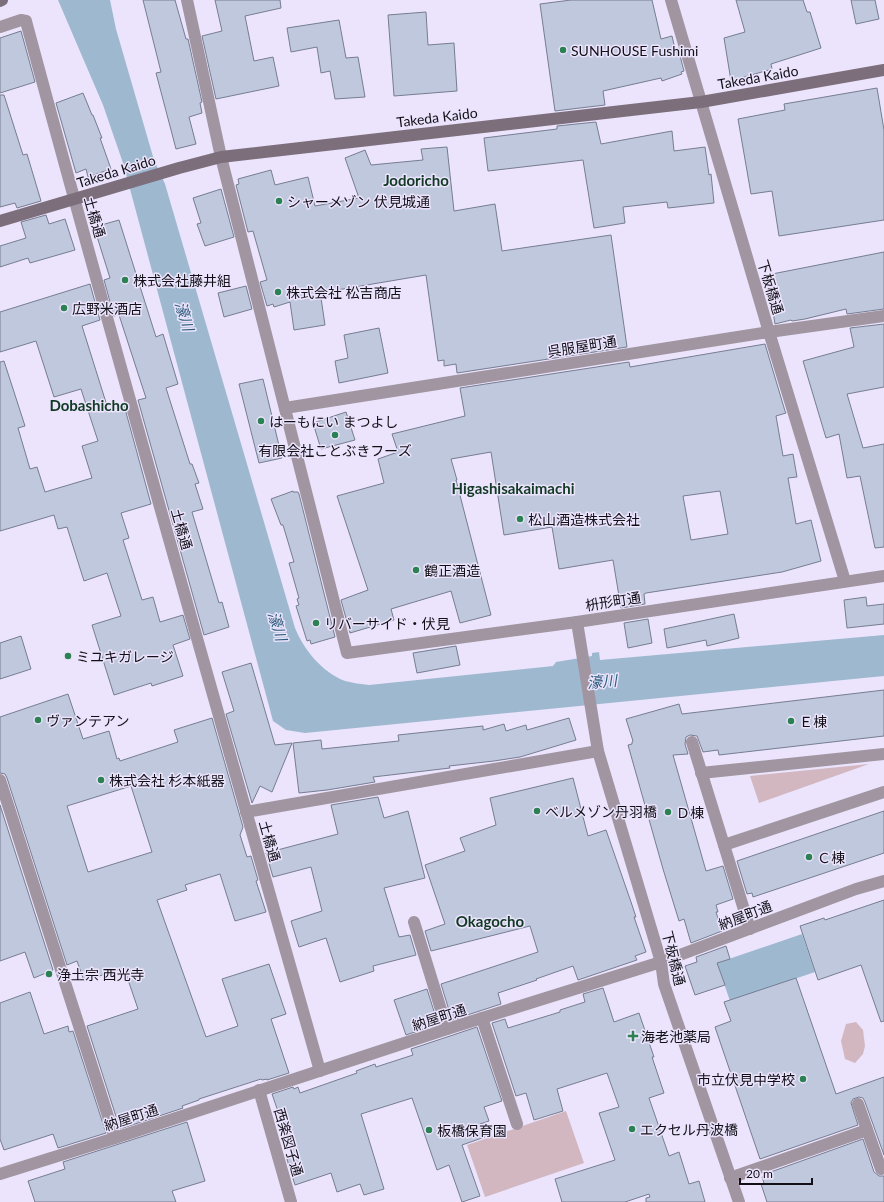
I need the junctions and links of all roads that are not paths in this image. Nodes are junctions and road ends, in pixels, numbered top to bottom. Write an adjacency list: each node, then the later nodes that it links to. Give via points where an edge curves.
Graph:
1 (187, 0): 6 (street)
2 (671, 0): 5 (street, 下板橋通)
3 (0, 27): 7 (street, 土橋通, via 21,20 26,21)
4 (884, 70): 5 (main road, Takeda Kaido)
5 (701, 102): 6 (main road, Takeda Kaido); 10 (street, 下板橋通)
6 (221, 157): 7 (main road, Takeda Kaido); 11 (street)
7 (74, 199): 8 (main road, Takeda Kaido); 21 (street, 土橋通)
8 (0, 221)
9 (884, 316): 10 (street, 呉服屋町通)
10 (769, 332): 11 (street, 呉服屋町通); 13 (street, 下板橋通)
11 (285, 408): 14 (street, 枡形町通, via 347,652)
12 (884, 576): 13 (street, 枡形町通)
13 (844, 581): 14 (street, 枡形町通)
14 (576, 622): 16 (street, 下板橋通)
15 (692, 742): 18 (street)
16 (598, 750): 21 (street); 26 (street, 下板橋通)
17 (884, 754): 18 (street)
18 (701, 773): 22 (street)
19 (0, 780): 34 (street)
20 (884, 792): 22 (street)
21 (246, 812): 29 (street, 土橋通)
22 (724, 845): 25 (street)
23 (884, 880): 25 (street, 納屋町通)
24 (414, 922): 28 (street)
25 (750, 929): 26 (street, 納屋町通)
26 (661, 962): 27 (street, 納屋町通); 37 (street, 下板橋通, via 664,984)
27 (482, 1018): 28 (street, 納屋町通); 32 (street)
28 (447, 1029): 29 (street, 納屋町通)
29 (320, 1071): 30 (street, 納屋町通)
30 (259, 1090): 34 (street, 納屋町通); 38 (street, 西楽図子通)
31 (858, 1104): 33 (street)
32 (517, 1124)
33 (867, 1130): 35 (street, via 881,1169); 37 (street)
34 (115, 1138): 36 (street, 納屋町通)
35 (884, 1168)
36 (0, 1174)
37 (730, 1178): 39 (street, 下板橋通)
38 (291, 1202)
39 (739, 1202)

